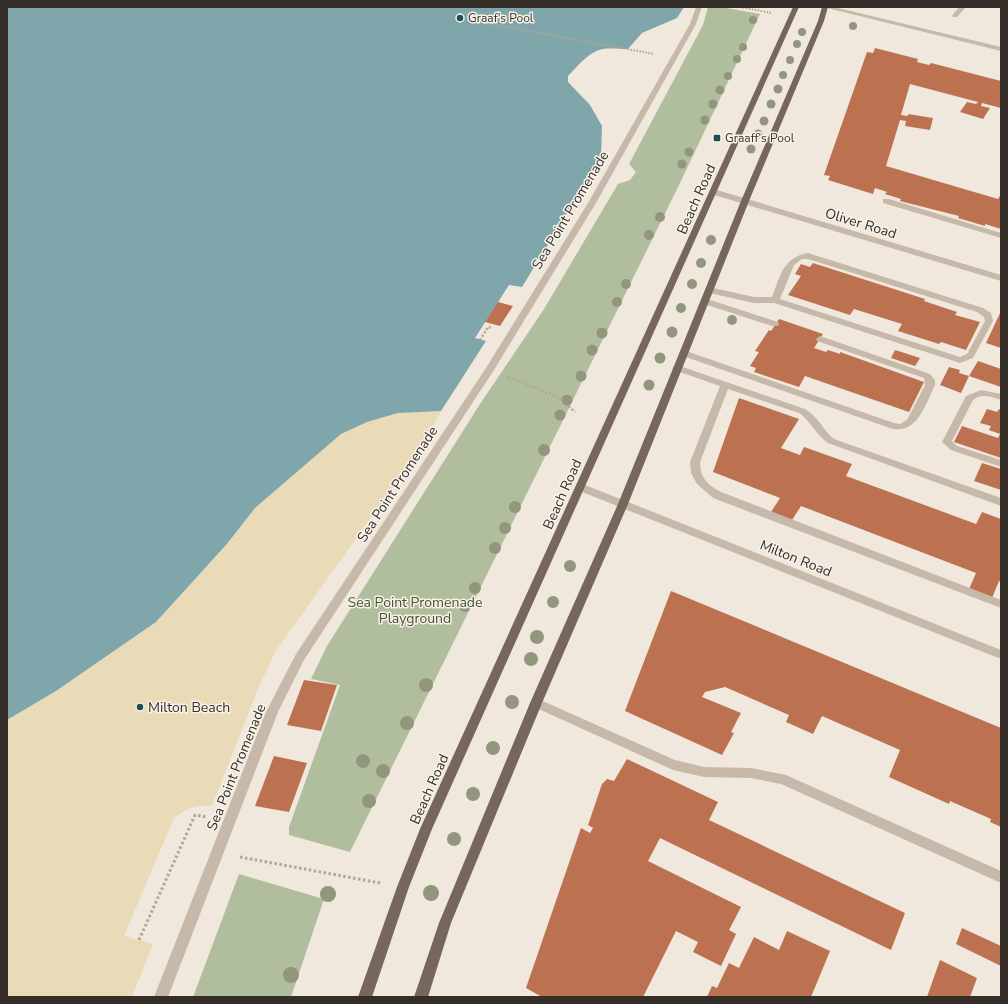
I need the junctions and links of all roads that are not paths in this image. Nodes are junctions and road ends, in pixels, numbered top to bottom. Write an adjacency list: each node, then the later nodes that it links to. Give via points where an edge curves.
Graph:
1 (699, 7): 29 (street, Sea Point Promenade, via 693,24 592,203 490,370 300,657 272,712)
2 (796, 7): 7 (main road, Beach Road)
3 (826, 7): 6 (street); 8 (main road)
4 (963, 7): 5 (street)
5 (955, 16)
6 (1001, 49)
7 (714, 192): 8 (street, Oliver Road); 22 (main road, Beach Road)
8 (745, 201): 11 (street, Oliver Road); 12 (main road)
9 (886, 201): 10 (street)
10 (1001, 236)
11 (1001, 278)
12 (709, 290): 13 (street, via 754,300); 14 (main road)
13 (775, 300): 13 (street, via 960,360 970,356 989,321 986,313 980,310 808,256 794,260 790,264)
14 (704, 301): 15 (street); 17 (main road)
15 (776, 324)
16 (820, 339): 17 (street, via 927,376 930,385 911,422 901,427 893,426)
17 (683, 353): 18 (main road)
18 (677, 368): 19 (street); 24 (main road)
19 (725, 384): 23 (street, via 809,414 820,432 831,441); 25 (street, via 695,462 694,471 706,489)
20 (1001, 397): 21 (street, via 983,392 969,398 947,442 954,448)
21 (1001, 464)
22 (580, 487): 24 (street, Milton Road); 30 (main road, Beach Road, via 426,829 403,886)
23 (1001, 502)
24 (623, 504): 26 (street, Milton Road); 27 (main road)
25 (1001, 604)
26 (1001, 655)
27 (536, 703): 28 (street, via 673,765 704,772 751,772 782,779); 31 (main road, via 445,923)
28 (1001, 877)
29 (162, 997)
30 (365, 997)
31 (421, 997)

